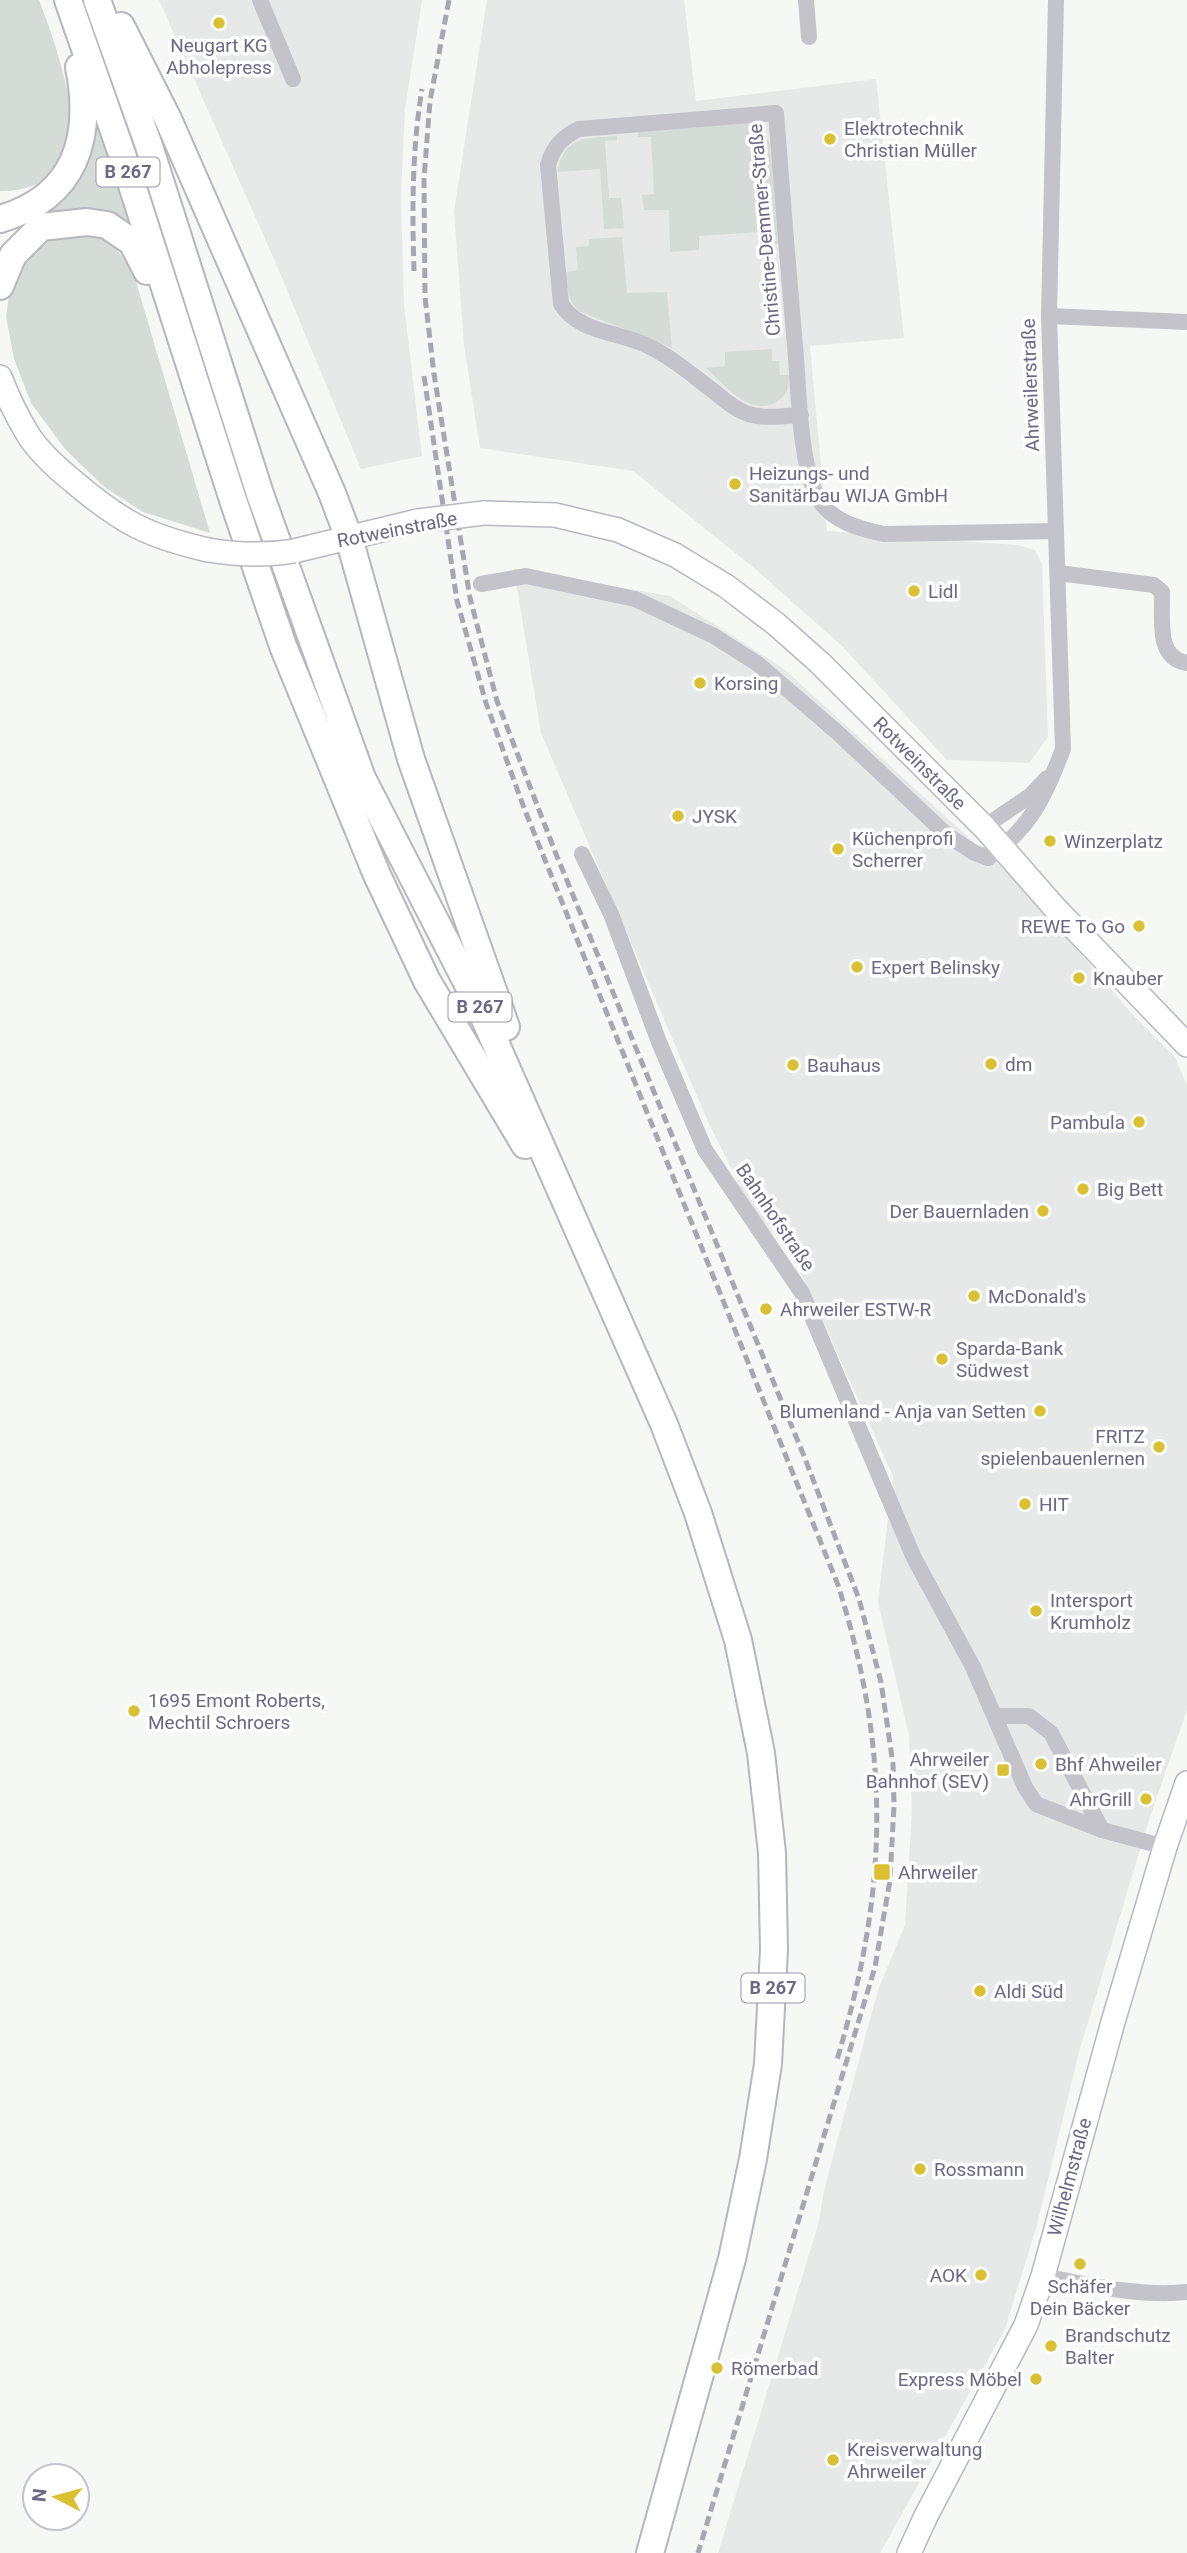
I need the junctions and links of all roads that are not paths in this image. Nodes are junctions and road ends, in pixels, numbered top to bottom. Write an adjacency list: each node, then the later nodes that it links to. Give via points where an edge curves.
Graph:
1 (66, 0): 10 (main road, B 267, via 83,88 84,128 68,173); 16 (main road, B 267)
2 (97, 0): 29 (main road, B 267, via 149,146 260,494 362,778 480,1008)
3 (107, 0): 20 (main road, via 168,119)
4 (260, 0): 8 (street)
5 (806, 0): 7 (street)
6 (1056, 0): 14 (street, Ahrweilerstraße)
7 (809, 37)
8 (293, 79)
9 (0, 201): 10 (main road, B 267)
10 (39, 215): 11 (main road, B 267); 12 (main road); 13 (main road, B 267, via 13,255); 16 (main road, B 267, via 107,225 132,242)
11 (0, 219)
12 (0, 238)
13 (0, 286)
14 (1048, 316): 15 (street); 19 (street, Ahrweilerstraße)
15 (1187, 322)
16 (184, 346): 29 (main road, B 267, via 283,646 376,875 427,981)
17 (0, 377): 20 (main road, Rotweinstraße, bridge, via 30,438 59,469 132,526 175,542 235,555 263,555)
18 (801, 415): 18 (street, Christine-Demmer-Straße, via 776,113 579,130 567,135 555,147 548,165 561,304 568,315 646,345 749,414); 19 (street, Christine-Demmer-Straße, via 809,473 818,498 838,518 857,528 884,534)
19 (1056, 531): 21 (street, Ahrweilerstraße)
20 (349, 538): 25 (main road, Rotweinstraße, bridge, via 418,521 484,513 555,515 618,530 675,555 776,624); 29 (main road, B 267, via 411,759)
21 (1058, 573): 23 (street, via 1154,585 1161,592 1168,653); 24 (street, Ahrweilerstraße, via 1063,749)
22 (481, 584): 26 (street, Rotweinstraße, via 526,576 635,599 714,636 758,664 947,835 988,858)
23 (1187, 663)
24 (1056, 768): 25 (street, via 1031,795); 26 (street, Ahrweilerstraße, via 1038,807)
25 (984, 827): 26 (main road, Rotweinstraße)
26 (1003, 847): 28 (main road, Rotweinstraße)
27 (582, 854): 30 (street, Bahnhofstraße, via 611,914 705,1150 802,1293 914,1558)
28 (1187, 1045)
29 (583, 1243): 36 (main road, B 267, via 668,1436 738,1640 761,1753 772,1853 773,1999 763,2107 732,2259)
30 (995, 1716): 32 (street, Bahnhofstraße, via 1036,1804); 32 (street, via 1030,1716 1051,1733)
31 (1187, 1783): 33 (main road, Wilhelmstraße)
32 (1102, 1830): 33 (street, Bahnhofstraße)
33 (1165, 1847): 34 (main road, Wilhelmstraße)
34 (1043, 2276): 35 (street, via 1106,2288); 37 (main road, Wilhelmstraße, via 1026,2325)
35 (1187, 2292)
36 (650, 2553)
37 (909, 2553)

